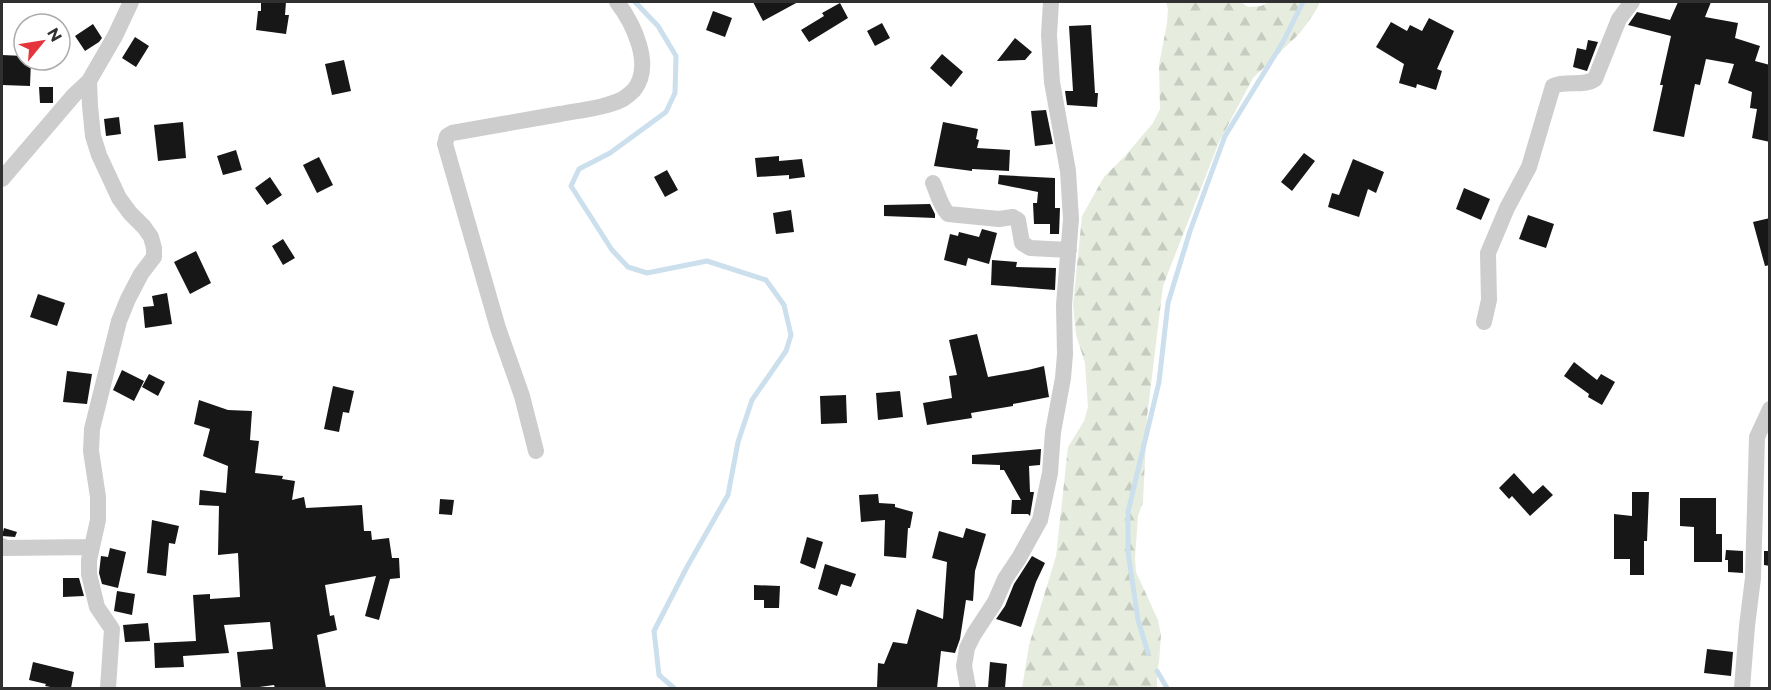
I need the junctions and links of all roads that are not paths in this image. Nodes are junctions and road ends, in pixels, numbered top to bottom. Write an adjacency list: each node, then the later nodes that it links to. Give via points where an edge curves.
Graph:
1 (131, 2): 5 (street)
2 (617, 2): 11 (street, via 629,17 643,63 634,89 624,98 598,107 452,134 445,144)
3 (1051, 2): 8 (street, via 1052,82 1068,177)
4 (1632, 2): 9 (street, via 1618,19 1595,80 1554,86 1529,167 1488,252 1489,300)
5 (89, 81): 6 (street); 14 (street, via 93,136 99,155 119,198 144,227 154,248 154,257 141,274 119,321 92,429 91,452 98,497)
6 (2, 179)
7 (933, 183): 8 (street, via 948,214 1013,217 1018,220 1022,243 1030,248)
8 (1069, 250): 16 (street, via 1065,354 1044,503 1040,520 967,648 964,666)
9 (1484, 322)
10 (1770, 409): 12 (street, via 1757,437)
11 (536, 452)
12 (1763, 461): 17 (street)
13 (2, 546): 14 (street)
14 (92, 547): 15 (street, via 88,574 97,607 111,629)
15 (108, 688)
16 (968, 688)
17 (1742, 688)

